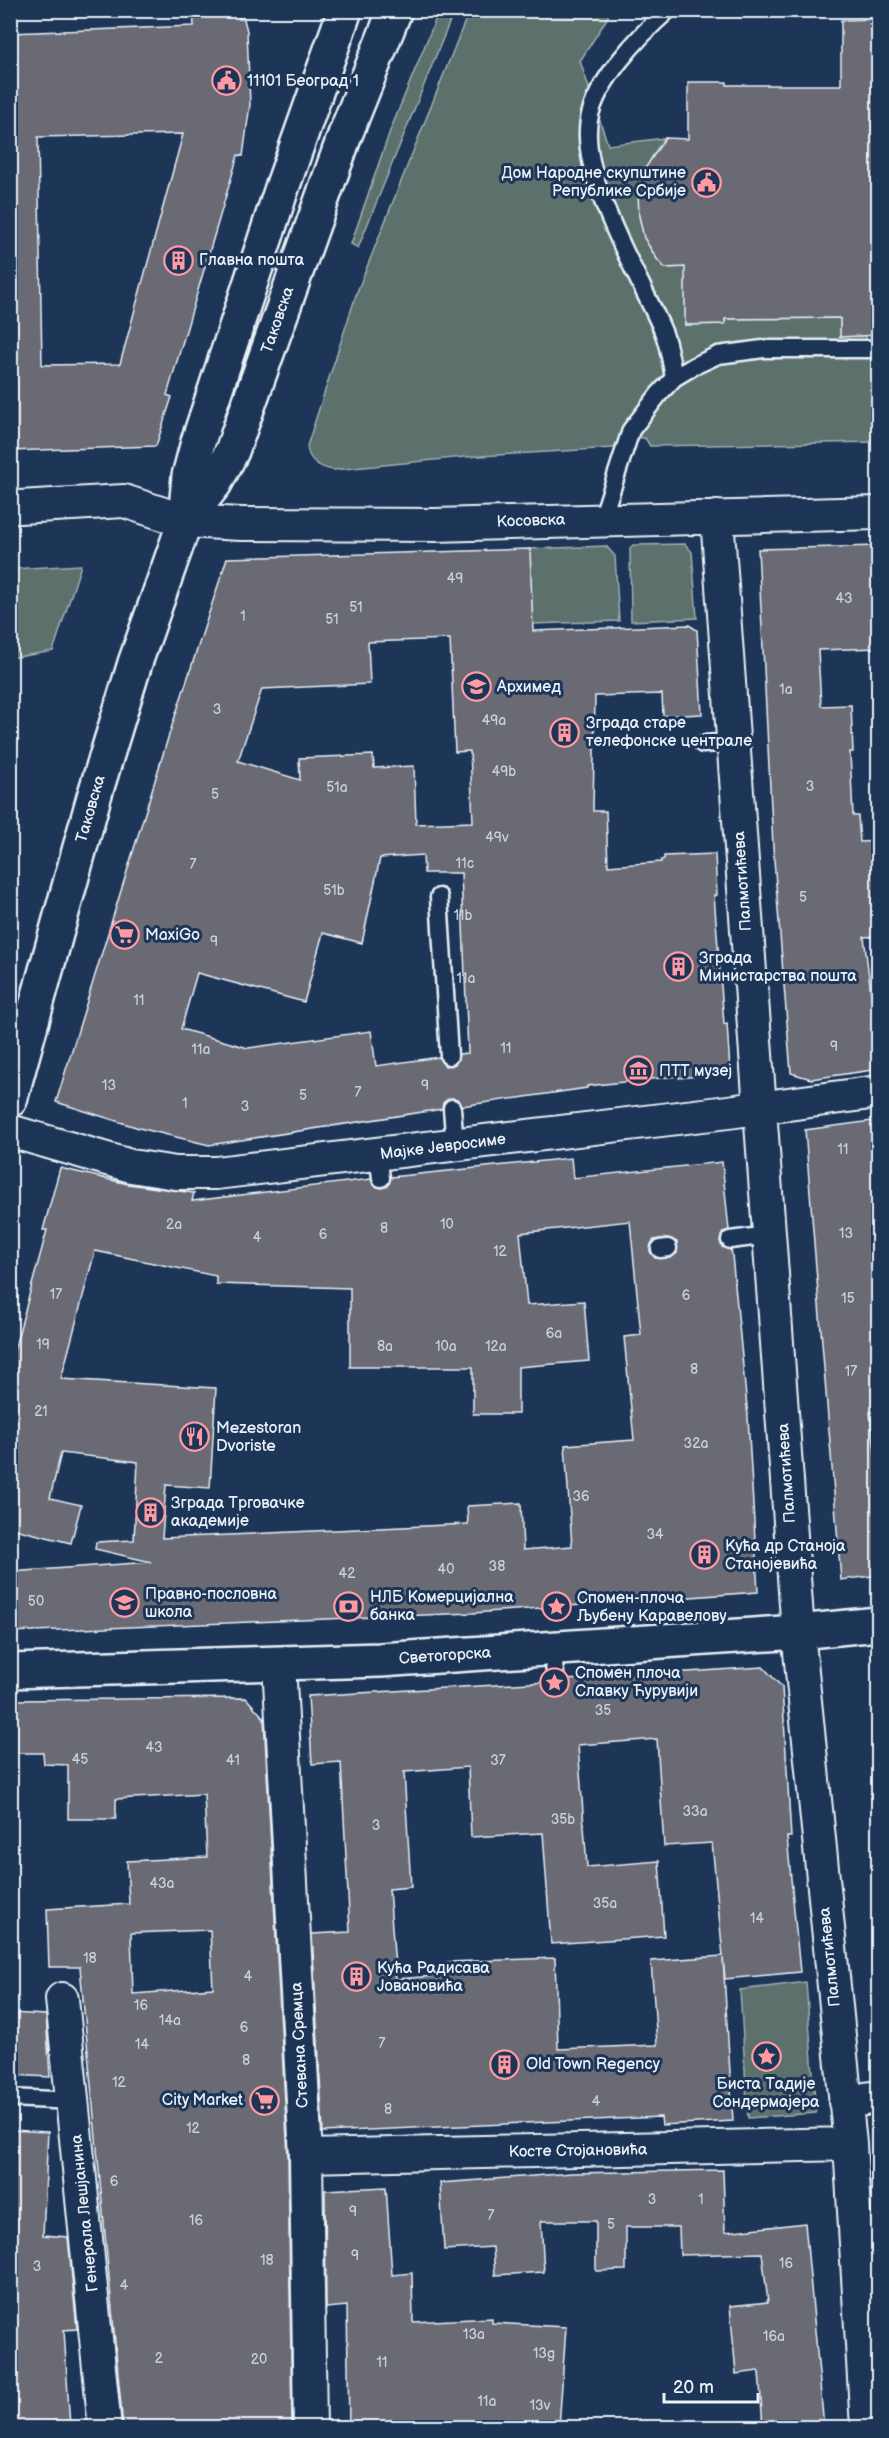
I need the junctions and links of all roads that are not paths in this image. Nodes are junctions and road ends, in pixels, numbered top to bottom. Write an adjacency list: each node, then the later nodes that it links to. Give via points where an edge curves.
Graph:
1 (345, 10): 11 (main road, Таковска, via 198,442)
2 (406, 10): 4 (main road, Таковска)
3 (668, 10): 6 (lane, via 604,81 589,119 589,158 663,332)
4 (391, 23): 11 (main road, Таковска, via 345,135 232,451 215,483)
5 (879, 349): 6 (lane, via 743,351 718,356)
6 (674, 378): 10 (lane, via 632,430)
7 (10, 505): 11 (street, Косовска, via 124,501)
8 (879, 513): 9 (street, Косовска)
9 (717, 518): 10 (street, Косовска); 12 (street, Палмотићева)
10 (603, 519): 11 (street, Косовска, via 435,525)
11 (184, 521): 17 (main road, Таковска, via 94,797)
12 (734, 742): 13 (lane); 19 (street, Палмотићева)
13 (703, 744)
14 (439, 897): 15 (lane)
15 (449, 1056)
16 (879, 1092): 19 (street, Мајке Јевросиме)
17 (10, 1100)
18 (452, 1108): 21 (lane)
19 (760, 1108): 21 (street, Мајке Јевросиме); 22 (street, Палмотићева)
20 (10, 1131): 21 (street, Мајке Јевросиме, via 131,1166 176,1173 380,1166)
21 (455, 1146)
22 (769, 1235): 23 (lane); 25 (street, Палмотићева)
23 (730, 1240)
24 (879, 1624): 25 (main road, Светогорска)
25 (798, 1632): 26 (main road, Светогорска); 34 (street, Палмотићева)
26 (552, 1648): 27 (main road, Светогорска); 29 (lane)
27 (279, 1663): 28 (main road, Светогорска); 36 (street, Стевана Сремца)
28 (10, 1671)
29 (556, 1681)
30 (62, 1999): 33 (street, Генерала Лешјанина)
31 (879, 2097): 34 (street)
32 (10, 2098): 33 (lane)
33 (74, 2102): 37 (street, Генерала Лешјанина)
34 (845, 2102): 35 (street, Палмотићева)
35 (850, 2144): 36 (street, Косте Стојановића); 39 (street, Палмотићева)
36 (306, 2156): 38 (street, Стевана Сремца)
37 (105, 2427)
38 (310, 2427)
39 (867, 2427)

